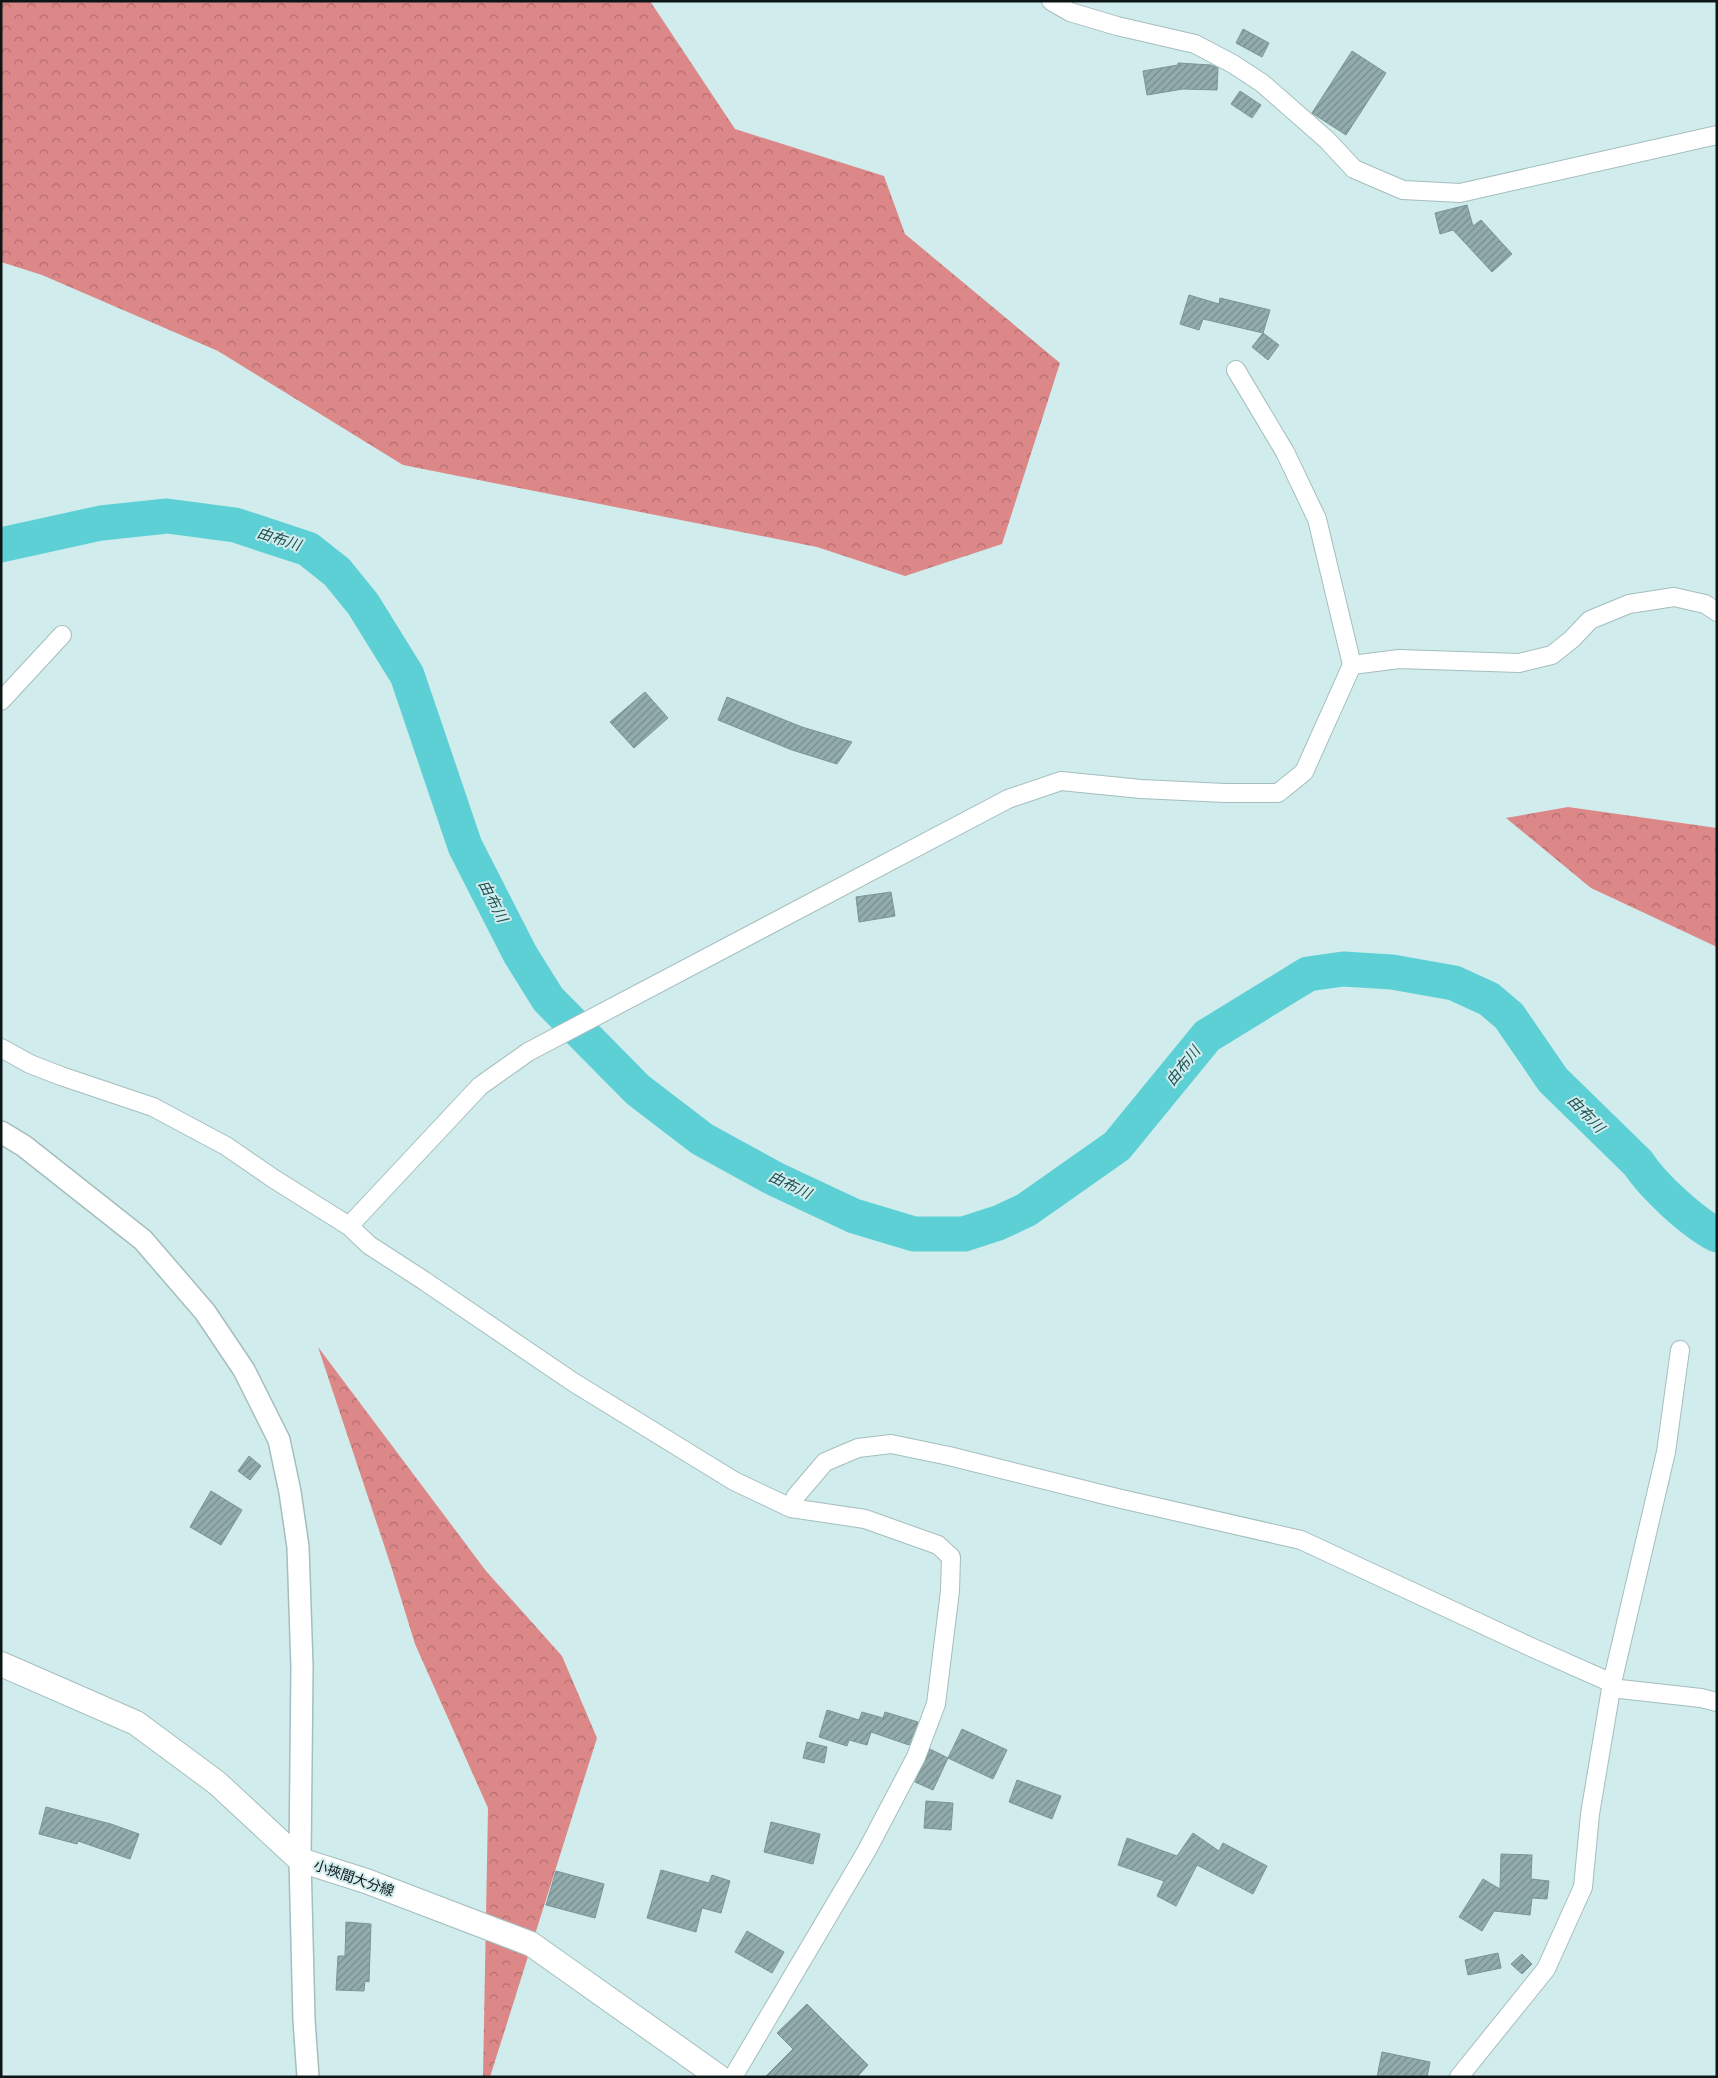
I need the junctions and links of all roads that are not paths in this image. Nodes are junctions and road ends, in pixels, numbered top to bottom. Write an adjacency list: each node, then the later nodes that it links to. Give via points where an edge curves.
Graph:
1 (1051, 1): 2 (street, via 1070,12 1195,44 1233,64 1327,140 1354,169 1404,190 1460,193)
2 (1717, 135)
3 (1236, 370): 6 (street, via 1285,452 1317,519)
4 (1717, 612): 6 (street, via 1704,604 1674,597 1629,604 1590,620 1552,655 1519,663 1399,659)
5 (62, 635): 7 (street)
6 (1352, 665): 10 (street, via 1304,772 1278,793 1141,789 1061,781 1008,799 528,1052 480,1086)
7 (1, 701)
8 (1, 1048): 10 (street, via 30,1064 161,1112 226,1146)
9 (1, 1132): 16 (street, via 24,1146 143,1240 205,1312 240,1363 279,1440 298,1547 302,1667)
10 (349, 1226): 12 (street, via 368,1245 573,1382 734,1481)
11 (1680, 1350): 14 (street, via 1666,1452)
12 (791, 1508): 14 (street, via 796,1496 825,1462 858,1448 891,1444 949,1456 1301,1540); 19 (street, via 864,1519 938,1545 951,1557 950,1590 936,1704 916,1757 866,1852)
13 (1, 1664): 16 (main road, 小挾間大分線, via 136,1723 217,1783)
14 (1611, 1686): 15 (street); 20 (street, via 1590,1814 1583,1886 1546,1968)
15 (1717, 1702)
16 (300, 1860): 17 (street); 18 (main road, 小挾間大分線, via 366,1881 531,1944)
17 (308, 2077)
18 (719, 2077)
19 (733, 2077)
20 (1459, 2077)

